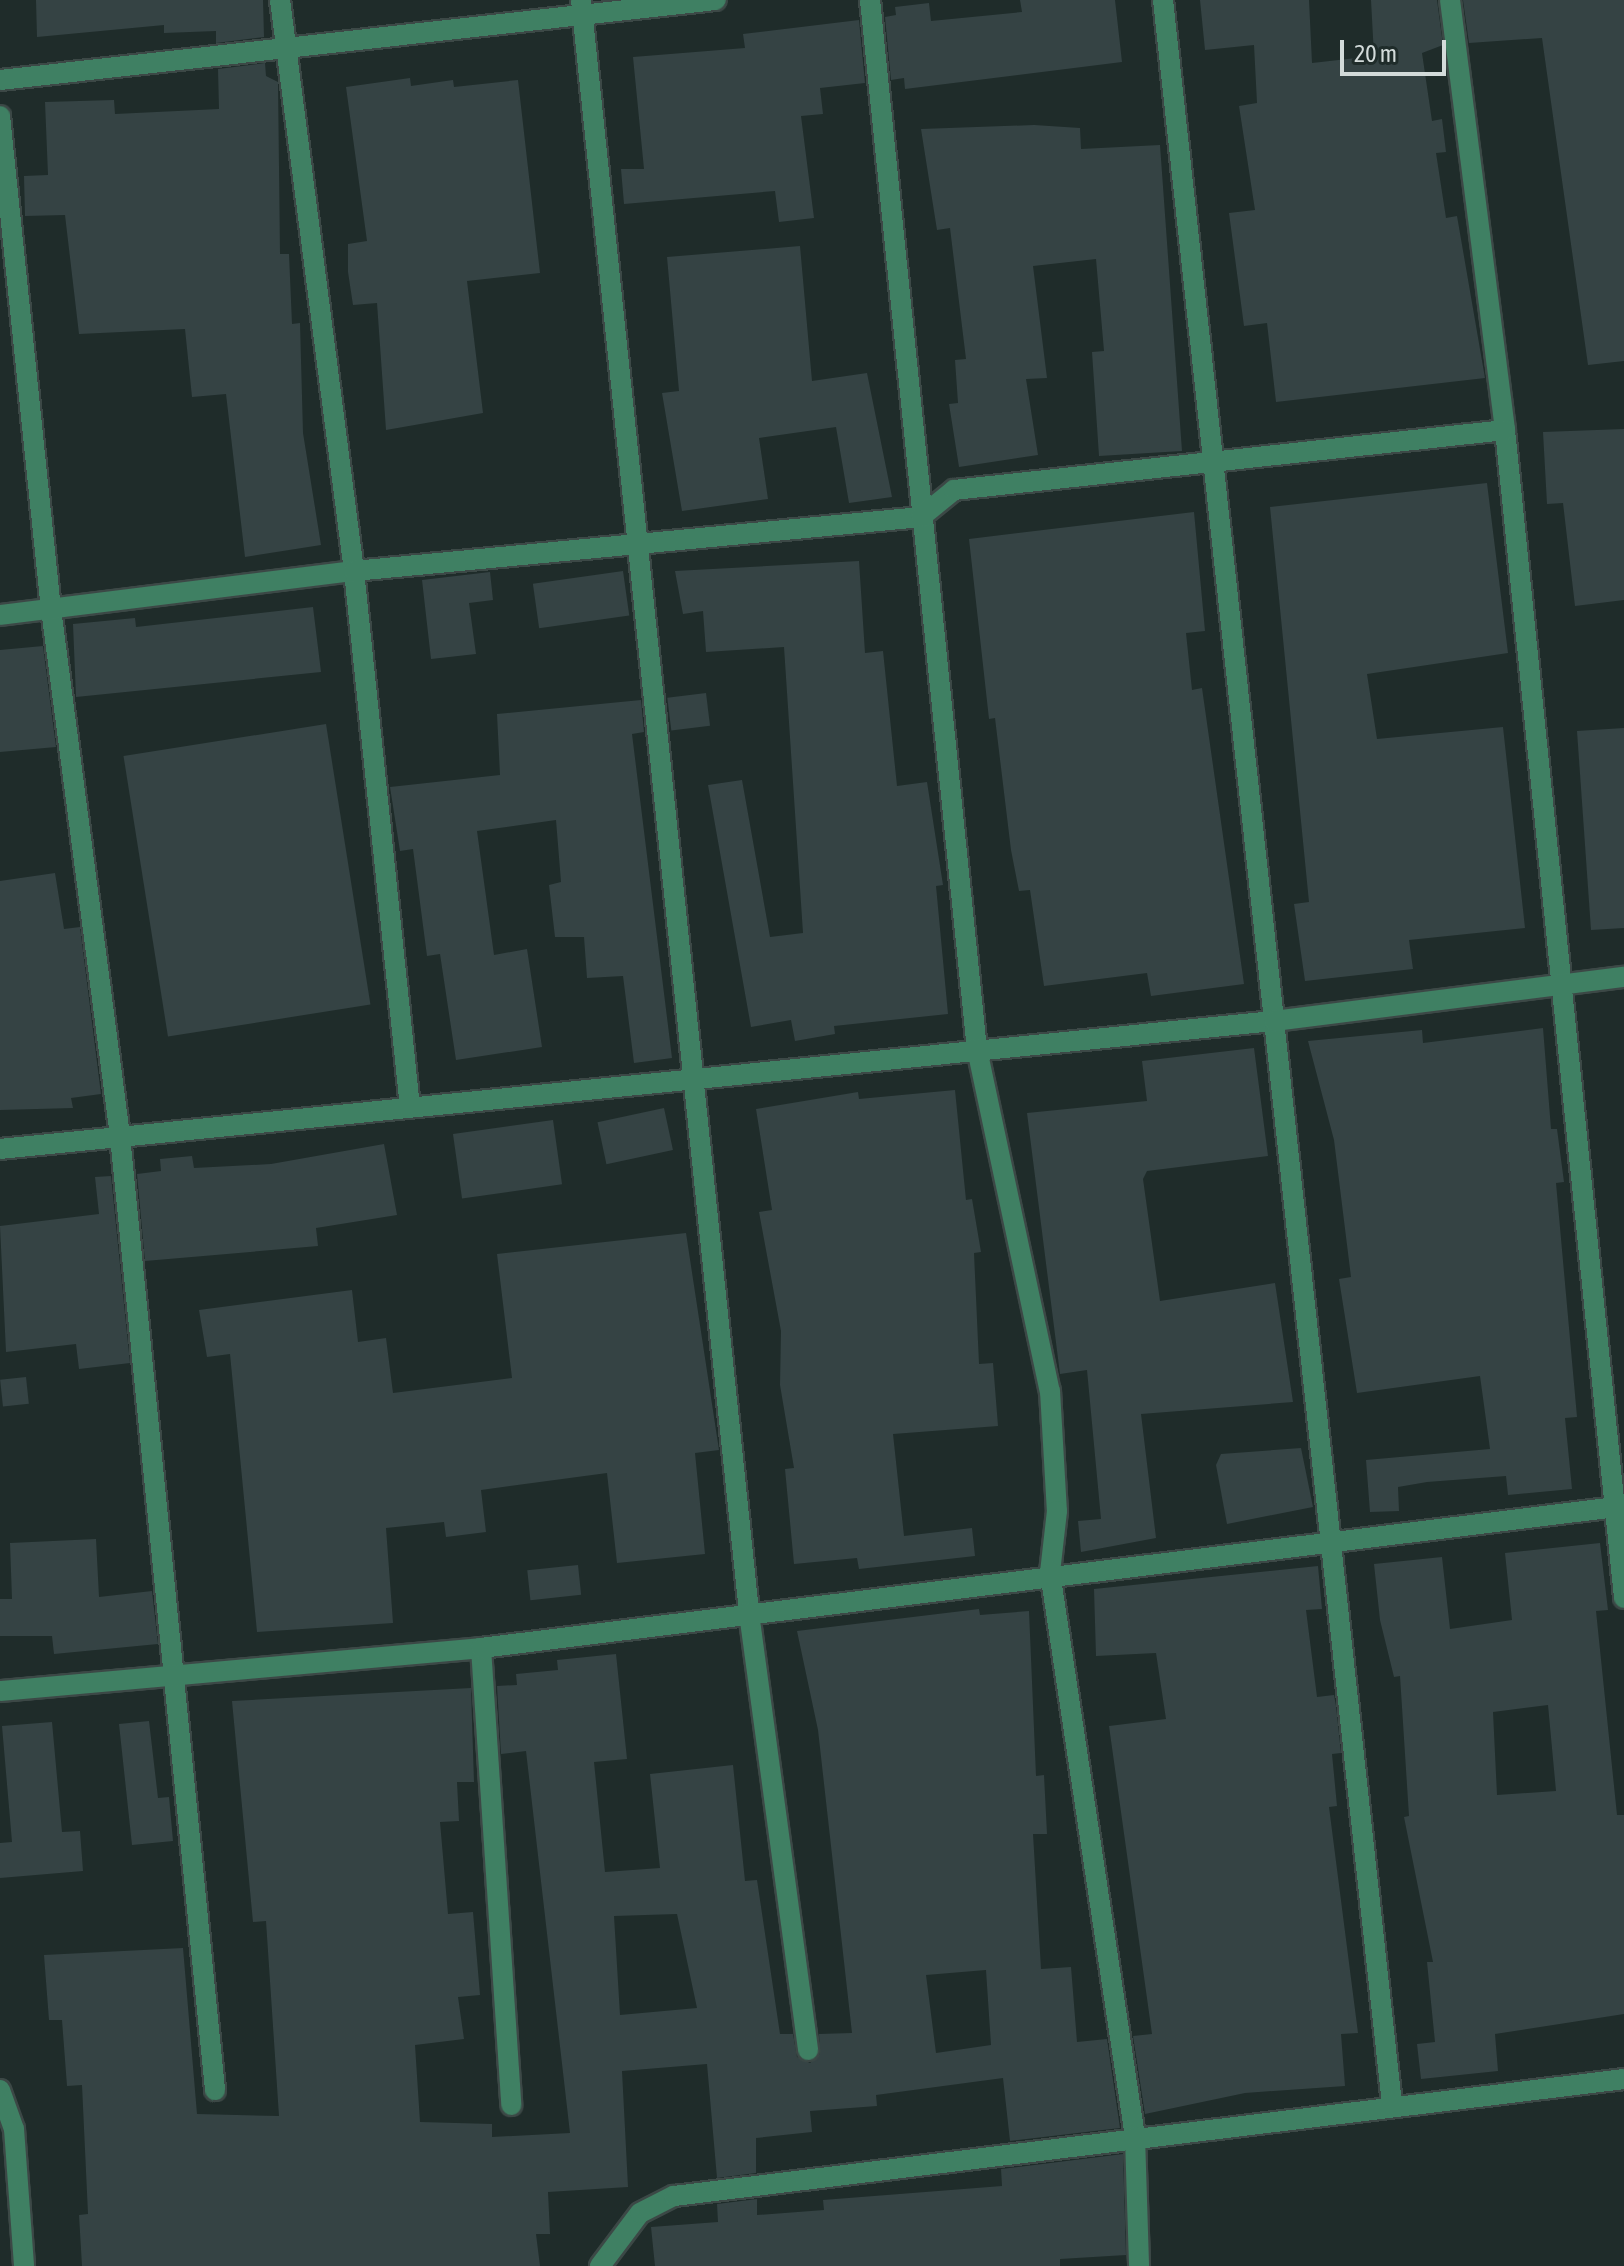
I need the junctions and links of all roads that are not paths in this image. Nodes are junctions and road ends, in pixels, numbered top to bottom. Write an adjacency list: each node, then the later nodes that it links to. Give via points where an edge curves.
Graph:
1 (280, 0): 7 (street)
2 (716, 0): 6 (street)
3 (870, 0): 12 (street)
4 (1163, 0): 11 (street)
5 (1450, 0): 10 (street)
6 (582, 7): 7 (street); 13 (street)
7 (284, 44): 8 (street); 14 (street)
8 (0, 80)
9 (0, 116): 15 (street)
10 (1505, 430): 11 (street); 18 (street)
11 (1210, 467): 12 (street, via 954,490); 19 (street)
12 (921, 517): 13 (street); 20 (street)
13 (636, 543): 14 (street); 21 (street)
14 (354, 571): 15 (street); 22 (street)
15 (51, 609): 16 (street); 23 (street)
16 (0, 615)
17 (1624, 977): 18 (street)
18 (1559, 983): 19 (street); 25 (street)
19 (1274, 1021): 20 (street); 26 (street)
20 (977, 1049): 21 (street); 27 (street, via 1050,1391 1057,1511)
21 (696, 1077): 22 (street); 29 (street)
22 (410, 1107): 23 (street)
23 (120, 1136): 24 (street); 31 (street)
24 (0, 1149)
25 (1619, 1506): 26 (street); 28 (street)
26 (1332, 1545): 27 (street); 37 (street)
27 (1050, 1572): 29 (street); 39 (street)
28 (1624, 1598)
29 (749, 1613): 30 (street); 33 (street)
30 (481, 1648): 31 (street); 38 (street)
31 (174, 1677): 32 (street); 36 (street)
32 (0, 1691)
33 (808, 2050)
34 (1624, 2079): 37 (street)
35 (0, 2090): 41 (street, via 14,2129)
36 (215, 2090)
37 (1392, 2104): 39 (street)
38 (511, 2105)
39 (1135, 2137): 40 (street, via 674,2196 640,2213); 42 (street)
40 (602, 2265)
41 (24, 2266)
42 (1139, 2266)

